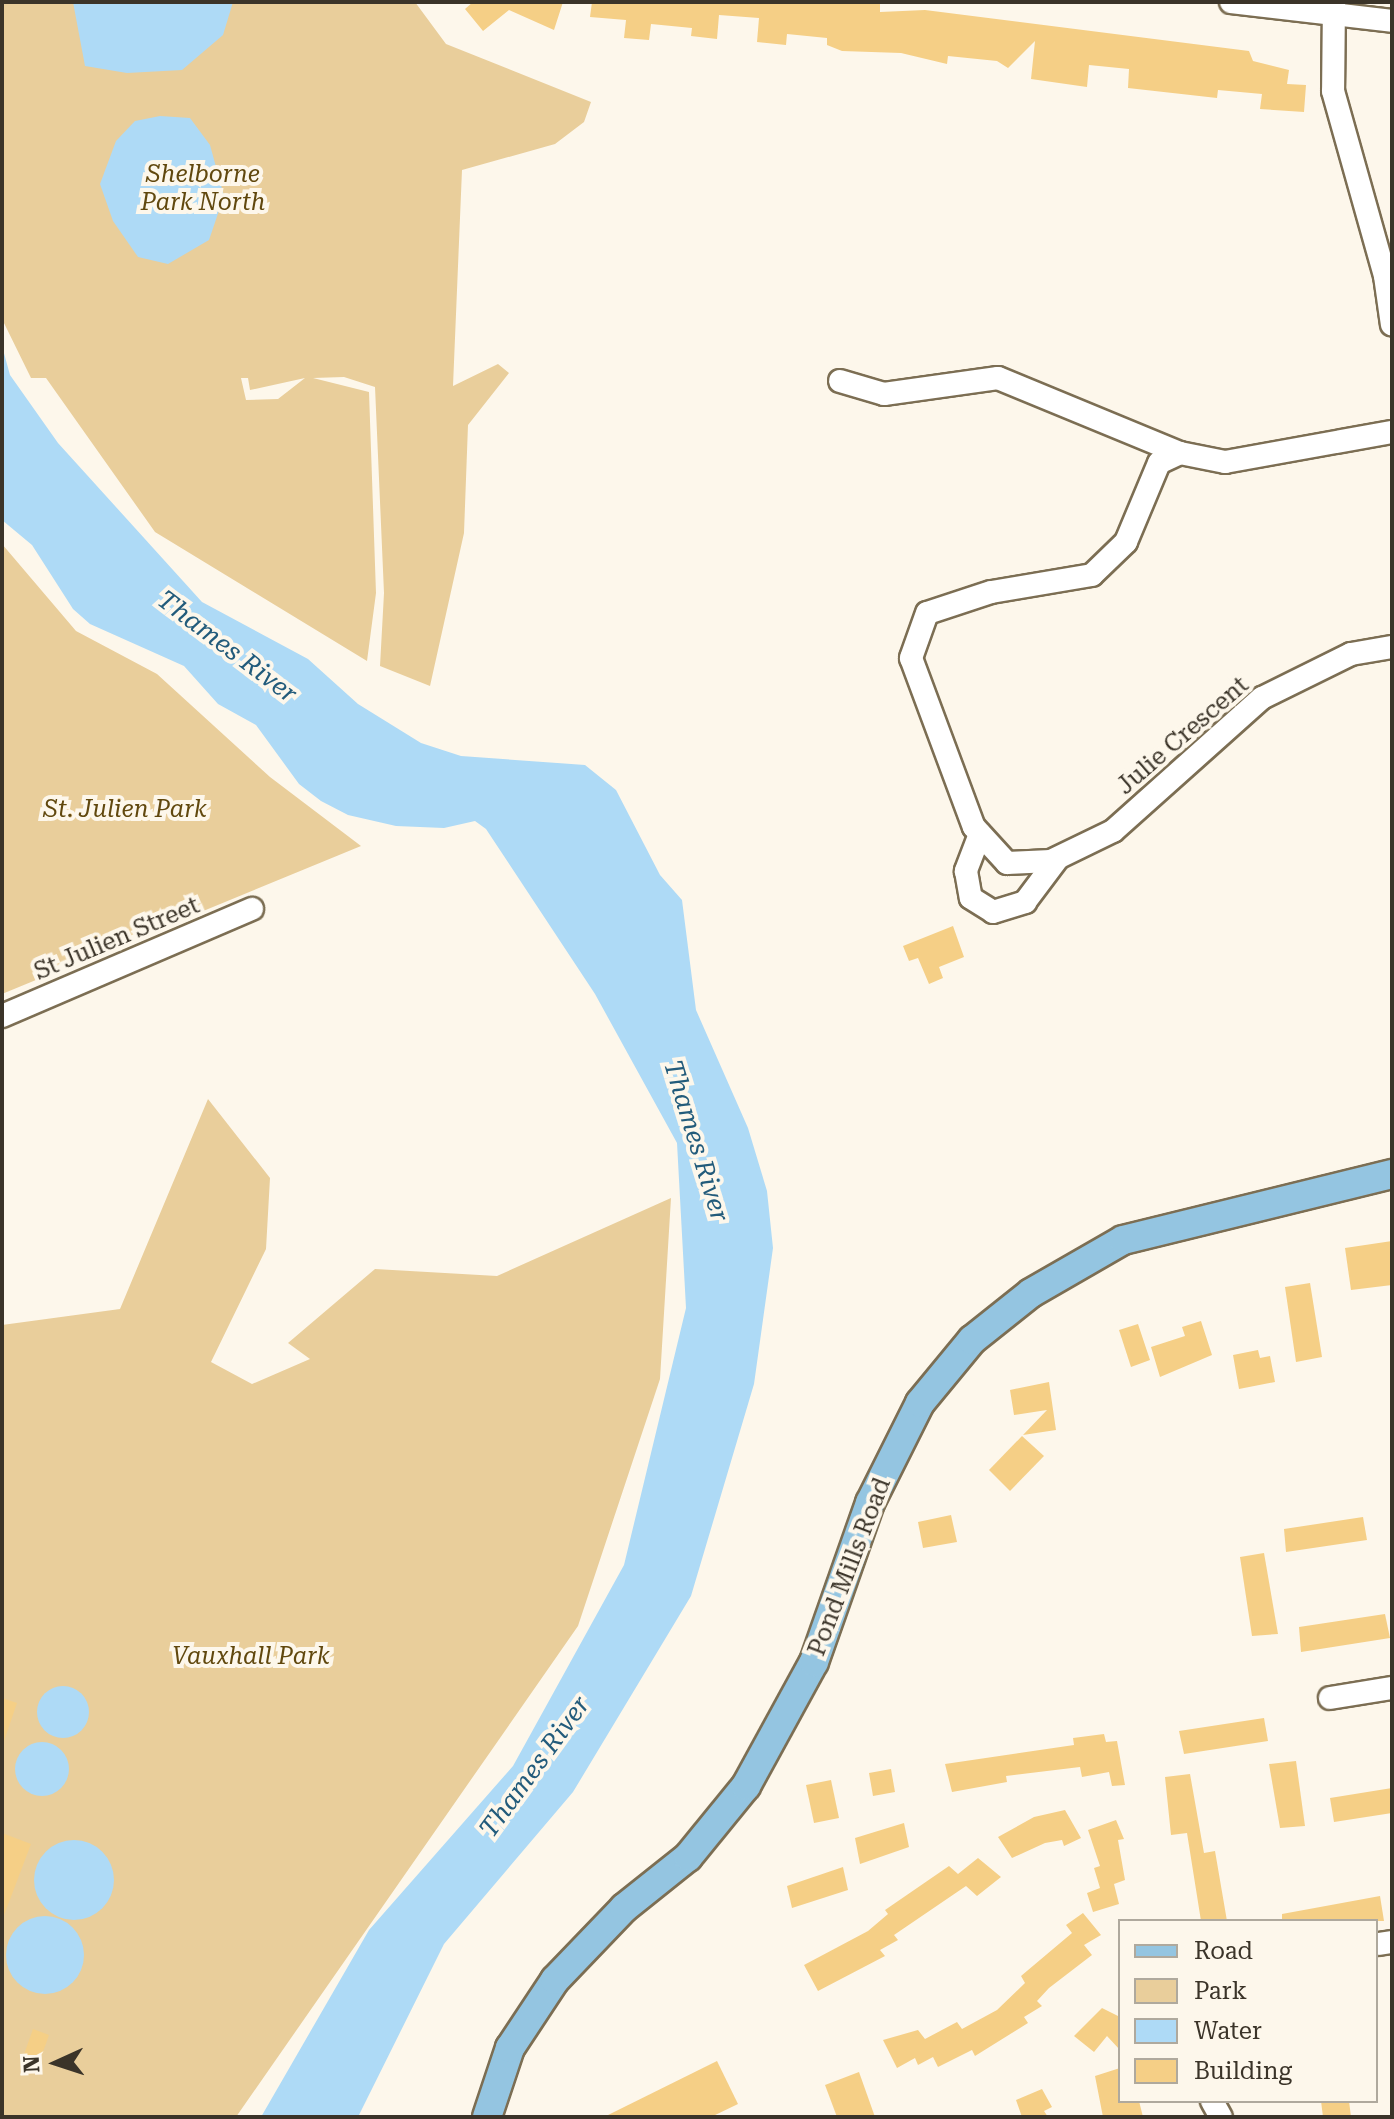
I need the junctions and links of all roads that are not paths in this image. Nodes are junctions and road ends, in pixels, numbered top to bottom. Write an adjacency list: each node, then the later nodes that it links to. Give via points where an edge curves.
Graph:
1 (1231, 2): 2 (street)
2 (1334, 8): 3 (street); 4 (street, via 1333,91 1385,276)
3 (1392, 21)
4 (1392, 325)
5 (840, 381): 7 (street, via 884,394 998,378)
6 (1392, 432): 7 (street, via 1225,462)
7 (1180, 453): 9 (street, Julie Crescent, via 1159,463 1126,542 1092,575 991,592 927,613 911,658)
8 (1392, 647): 10 (street, Julie Crescent, via 1351,654 1262,698 1113,831)
9 (980, 834): 10 (street, Julie Crescent, via 1007,863); 10 (street, Julie Crescent, via 966,871 971,898 993,912 1025,902)
10 (1058, 858)
11 (252, 909): 12 (street, St Julien Street)
12 (2, 1016)
13 (1392, 1174): 16 (main road, Pond Mills Road, via 1123,1240 1031,1293 972,1340 920,1403 898,1446 870,1503 814,1662 746,1786 688,1857 624,1908 555,1980 510,2048)
14 (1392, 1688): 15 (street)
15 (1330, 1698)
16 (487, 2117)

